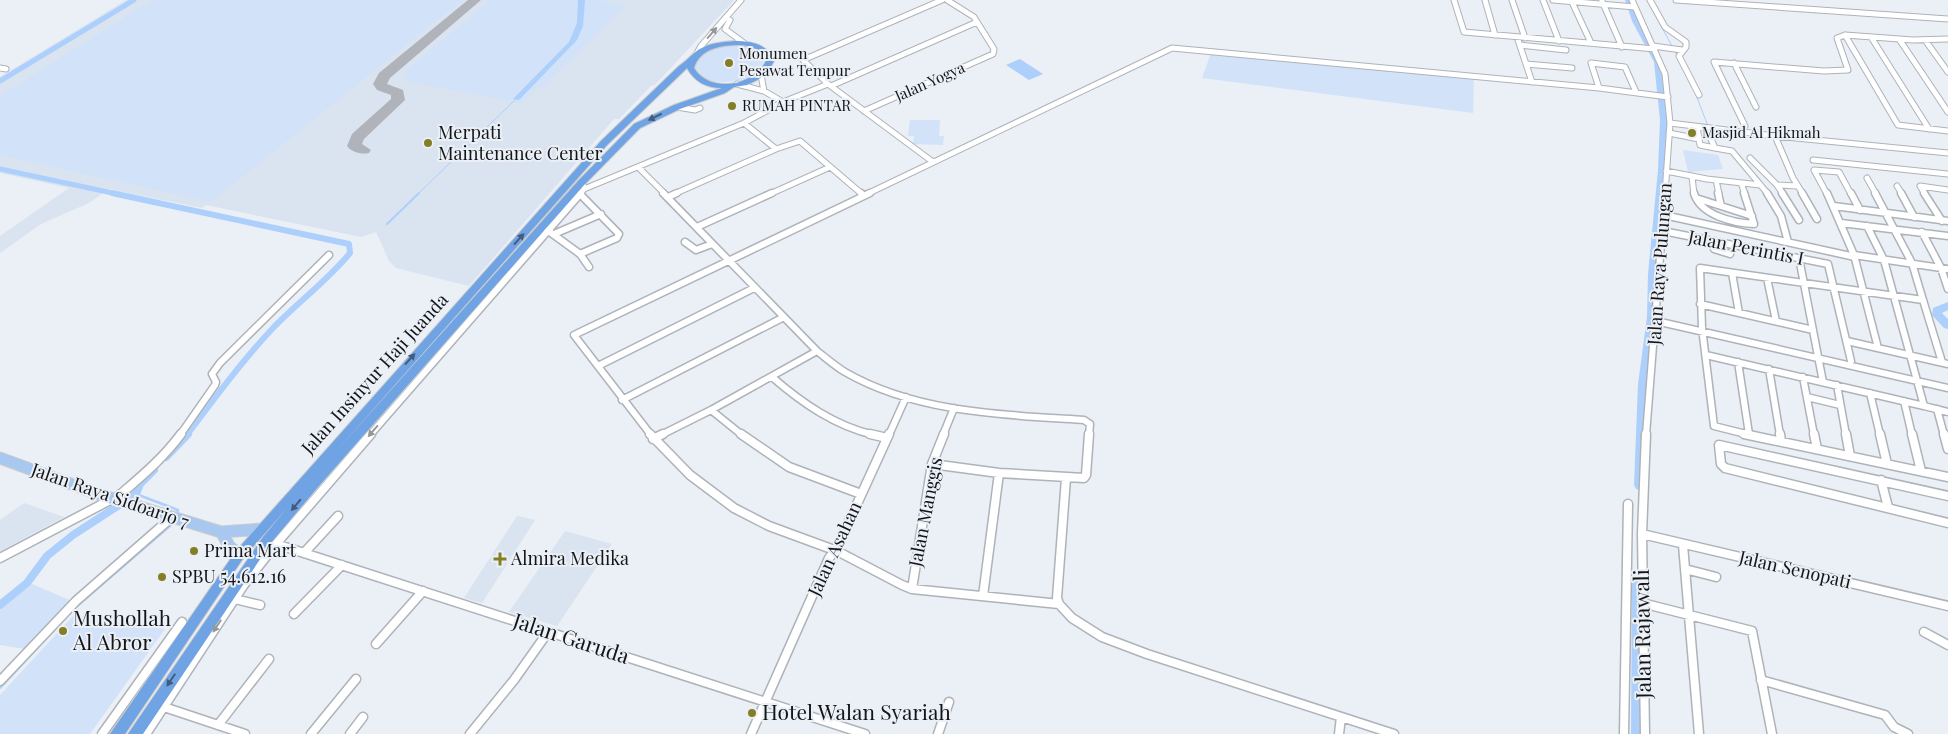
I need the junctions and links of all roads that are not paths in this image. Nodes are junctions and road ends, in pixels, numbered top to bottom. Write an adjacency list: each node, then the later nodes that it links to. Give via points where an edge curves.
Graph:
1 (741, 0): 34 (street, one-way to 1)
2 (746, 0): 27 (street, via 725,26 727,32)
3 (942, 0): 44 (street, via 804,58 803,62)
4 (947, 0): 17 (street)
5 (1454, 0): 18 (street, via 1464,32)
6 (1484, 0): 18 (street)
7 (1512, 0): 22 (street)
8 (1543, 0): 26 (street)
9 (1552, 0): 13 (street)
10 (1632, 0): 15 (street, Jalan Raya Pulungan)
11 (1650, 0): 33 (street, via 1665,27 1686,42)
12 (1676, 0): 16 (street)
13 (1572, 1): 14 (street); 28 (street)
14 (1603, 2): 15 (street); 30 (street)
15 (1630, 6): 31 (street, Jalan Raya Pulungan)
16 (1948, 19)
17 (977, 22): 44 (street); 54 (street, Jalan Yogya, via 994,51 991,55)
18 (1495, 35): 20 (street)
19 (1844, 35): 21 (street); 38 (street, via 1836,38 1848,70); 61 (street, via 1898,125)
20 (1518, 37): 22 (street); 29 (street)
21 (1871, 37): 23 (street); 61 (street)
22 (1525, 38): 26 (street)
23 (1899, 39): 25 (street); 55 (street)
24 (1948, 39): 25 (street)
25 (1925, 40): 35 (street)
26 (1559, 41): 28 (street)
27 (744, 43): 34 (highway, Jalan Insinyur Haji Juanda, via 717,45); 41 (highway, via 763,50 769,57 769,65)
28 (1591, 43): 30 (street)
29 (1520, 45): 32 (street); 37 (street)
30 (1622, 47): 31 (street)
31 (1653, 48): 33 (street); 49 (street, Jalan Raya Pulungan, via 1665,74)
32 (1566, 50)
33 (1682, 50): 48 (street, via 1679,56)
34 (693, 59): 43 (highway, via 691,73 699,81); 88 (highway, Jalan Insinyur Haji Juanda, via 623,124)
35 (1941, 62): 36 (street); 40 (street)
36 (1948, 62)
37 (1526, 64): 39 (street); 42 (street)
38 (1734, 64): 53 (street); 58 (street, via 1714,62)
39 (1572, 68)
40 (1948, 72)
41 (761, 75): 43 (highway, Jalan Insinyur Haji Juanda); 46 (street)
42 (1532, 82): 45 (street); 71 (street, via 1176,48)
43 (734, 85): 46 (street); 51 (highway, Jalan Insinyur Haji Juanda)
44 (829, 85): 50 (street); 54 (street)
45 (1598, 88): 47 (street); 47 (street, via 1591,63 1624,67)
46 (764, 91): 50 (street)
47 (1636, 92): 49 (street)
48 (1699, 95)
49 (1665, 96): 56 (street, Jalan Raya Pulungan)
50 (783, 102): 57 (street)
51 (677, 107): 52 (street); 84 (highway, Jalan Insinyur Haji Juanda, one-way to 84, via 637,126)
52 (700, 108)
53 (1756, 108)
54 (864, 111): 71 (street)
55 (1948, 112)
56 (1670, 122): 59 (street); 63 (street, Jalan Raya Pulungan)
57 (744, 123): 67 (street); 73 (street)
58 (1745, 126)
59 (1698, 127): 60 (street); 65 (street)
60 (1706, 128): 64 (street); 66 (street)
61 (1929, 128): 62 (street)
62 (1948, 130)
63 (1669, 133): 65 (street); 74 (street, Jalan Raya Pulungan)
64 (1775, 136): 68 (street); 82 (street)
65 (1699, 139): 66 (street, via 1701,146)
66 (1715, 148): 80 (street, via 1732,151)
67 (776, 149): 72 (street, via 800,141); 87 (street)
68 (1948, 153)
69 (1750, 158): 81 (street)
70 (1813, 160): 75 (street)
71 (933, 162): 86 (street)
72 (830, 167): 86 (street); 103 (street)
73 (639, 168): 84 (street); 87 (street)
74 (1666, 171): 76 (street); 95 (street, Jalan Raya Pulungan)
75 (1948, 174)
76 (1692, 177): 78 (street); 89 (street)
77 (1867, 178): 94 (street)
78 (1716, 180): 79 (street); 90 (street)
79 (1741, 183): 80 (street); 96 (street)
80 (1760, 184): 112 (street, via 1781,216)
81 (1777, 185): 82 (street); 98 (street)
82 (1797, 186): 99 (street)
83 (1897, 186): 97 (street)
84 (582, 188): 88 (highway, Jalan Insinyur Haji Juanda); 93 (street); 106 (street, Jalan Insinyur Haji Juanda)
85 (1948, 190): 100 (street, via 1920,186)
86 (863, 195): 121 (street)
87 (668, 197): 103 (street)
88 (561, 198): 157 (highway, Jalan Insinyur Haji Juanda, one-way to 88); 159 (highway, Jalan Insinyur Haji Juanda)
89 (1696, 198): 90 (street); 96 (street, via 1704,208 1734,221 1754,224)
90 (1721, 206): 96 (street)
91 (1834, 206): 92 (street); 92 (street, via 1814,170 1839,172); 101 (street)
92 (1860, 210): 94 (street)
93 (601, 214): 106 (street); 114 (street, via 618,236)
94 (1887, 214): 97 (street); 104 (street)
95 (1664, 215): 105 (street, Jalan Raya Pulungan); 109 (street)
96 (1752, 216)
97 (1914, 217): 100 (street)
98 (1799, 220)
99 (1816, 220)
100 (1945, 221)
101 (1841, 223): 102 (street); 118 (street)
102 (1867, 226): 104 (street); 120 (street)
103 (697, 227): 113 (street)
104 (1894, 229): 107 (street); 122 (street)
105 (1663, 231): 110 (street, Jalan Perintis I); 137 (street, Jalan Raya Pulungan)
106 (551, 232): 114 (street); 187 (street, Jalan Insinyur Haji Juanda, one-way to 187)
107 (1922, 232): 108 (street); 124 (street)
108 (1948, 236)
109 (1776, 240): 112 (street); 116 (street)
110 (1712, 241): 115 (street, via 1714,249); 116 (street, Jalan Perintis I)
111 (685, 242): 113 (street, via 696,250)
112 (1788, 242): 118 (street)
113 (712, 244): 121 (street)
114 (580, 254): 123 (street)
115 (1730, 254)
116 (1779, 254): 119 (street, Jalan Perintis I)
117 (329, 255): 190 (street, via 213,371 216,384 160,458)
118 (1855, 256): 120 (street); 131 (street)
119 (1799, 258): 127 (street); 128 (street, Jalan Perintis I, via 1828,264)
120 (1883, 259): 122 (street); 132 (street)
121 (725, 262): 129 (street); 150 (street, via 575,333 574,336)
122 (1912, 263): 124 (street); 133 (street)
123 (589, 267)
124 (1945, 268): 130 (street)
125 (1732, 273): 126 (street); 134 (street, via 1699,269); 135 (street)
126 (1767, 278): 127 (street); 138 (street)
127 (1804, 283): 128 (street); 140 (street)
128 (1834, 287): 131 (street); 141 (street)
129 (754, 288): 136 (street); 150 (street)
130 (1948, 289)
131 (1863, 292): 132 (street); 142 (street)
132 (1893, 296): 133 (street); 145 (street)
133 (1923, 300): 149 (street)
134 (1700, 304): 135 (street); 139 (street)
135 (1738, 313): 138 (street)
136 (784, 317): 143 (street); 164 (street)
137 (1656, 319): 139 (street); 198 (street, Jalan Raya Pulungan)
138 (1776, 321): 140 (street)
139 (1702, 330): 144 (street); 146 (street)
140 (1813, 330): 146 (street)
141 (1847, 341): 142 (street); 148 (street)
142 (1878, 348): 145 (street)
143 (818, 351): 152 (street); 162 (street, via 850,376)
144 (1706, 354): 147 (street); 172 (street, via 1714,426)
145 (1910, 356): 149 (street); 154 (street)
146 (1819, 357): 148 (street); 154 (street); 155 (street)
147 (1738, 362): 151 (street); 172 (street)
148 (1851, 362): 154 (street)
149 (1945, 363)
150 (598, 366): 164 (street)
151 (1769, 369): 153 (street); 175 (street)
152 (772, 377): 169 (street); 173 (street, via 818,412)
153 (1803, 377): 155 (street); 163 (street)
154 (1915, 377): 156 (street); 160 (street); 167 (street)
155 (1823, 382): 158 (street)
156 (1948, 383)
157 (389, 384): 159 (highway); 196 (highway, Jalan Insinyur Haji Juanda)
158 (1837, 385): 161 (street); 166 (street)
159 (402, 387): 187 (highway, Jalan Insinyur Haji Juanda)
160 (1948, 388)
161 (1870, 393): 165 (street); 181 (street)
162 (906, 397): 168 (street); 173 (street, Jalan Asahan)
163 (1807, 397): 166 (street); 176 (street)
164 (622, 400): 174 (street)
165 (1904, 401): 167 (street); 182 (street)
166 (1840, 405): 178 (street)
167 (1924, 406): 170 (street)
168 (954, 408): 180 (street, Jalan Manggis); 185 (street, via 1088,422 1086,475 1081,479)
169 (711, 410): 174 (street); 188 (street, via 788,467)
170 (1937, 410): 171 (street); 177 (street)
171 (1948, 412)
172 (1749, 434): 175 (street)
173 (887, 438): 188 (street, Jalan Asahan)
174 (653, 439): 201 (street, via 695,481 734,508 787,534)
175 (1781, 441): 176 (street)
176 (1817, 449): 178 (street)
177 (1948, 449)
178 (1850, 456): 181 (street)
179 (0, 458): 190 (main road, Jalan Raya Sidoarjo 7)
180 (932, 464): 183 (street); 208 (street, Jalan Manggis)
181 (1887, 464): 182 (street)
182 (1921, 471): 184 (street)
183 (999, 473): 185 (street); 211 (street)
184 (1948, 477)
185 (1066, 478): 213 (street, via 1057,592)
186 (1881, 480): 189 (street); 192 (street); 192 (street, via 1718,445 1721,464 1725,468)
187 (319, 485): 199 (street, Jalan Insinyur Haji Juanda); 209 (highway, Jalan Insinyur Haji Juanda, one-way to 209, via 267,540)
188 (861, 494): 201 (street, Jalan Asahan)
189 (1948, 496)
190 (111, 499): 194 (main road, Jalan Raya Sidoarjo 7); 204 (street)
191 (1628, 504): 247 (street)
192 (1888, 507): 195 (street)
193 (338, 516): 202 (street)
194 (172, 518): 197 (main road, Jalan Raya Sidoarjo 7); 226 (street, via 76,601)
195 (1948, 523)
196 (262, 529): 197 (main road, Jalan Raya Sidoarjo 7); 203 (highway, Jalan Insinyur Haji Juanda)
197 (221, 532): 203 (main road, via 230,547)
198 (1642, 534): 200 (street, Jalan Senopati); 212 (street, Jalan Rajawali)
199 (276, 544): 202 (street, Jalan Garuda); 209 (street, Jalan Insinyur Haji Juanda)
200 (1683, 545): 206 (street); 215 (street, Jalan Senopati)
201 (836, 550): 208 (street, via 892,582); 227 (street, Jalan Asahan, via 829,558)
202 (304, 553): 205 (street, Jalan Garuda)
203 (240, 554): 235 (highway, Jalan Insinyur Haji Juanda)
204 (0, 558)
205 (342, 565): 210 (street, Jalan Garuda); 216 (street)
206 (1685, 569): 207 (street); 217 (street)
207 (1716, 578)
208 (912, 589): 211 (street)
209 (237, 591): 214 (street); 229 (street, Jalan Insinyur Haji Juanda, one-way to 229); 236 (highway, Jalan Insinyur Haji Juanda, one-way to 236)
210 (423, 591): 219 (street, Jalan Garuda); 221 (street)
211 (983, 596): 213 (street)
212 (1642, 603): 217 (street); 248 (street, Jalan Rajawali)
213 (1059, 604): 231 (street, via 1079,624 1102,637)
214 (260, 605)
215 (1948, 606)
216 (294, 614)
217 (1688, 614): 225 (street, via 1750,629 1756,642); 249 (street)
218 (182, 622): 234 (street)
219 (548, 632): 227 (street, Jalan Garuda); 241 (street)
220 (1924, 632): 222 (street)
221 (376, 644)
222 (1948, 645)
223 (268, 659): 232 (street)
224 (356, 679): 239 (street)
225 (1762, 680): 250 (street); 251 (street, via 1885,715 1894,727)
226 (0, 681)
227 (766, 702): 242 (street, Jalan Asahan); 243 (street, Jalan Garuda)
228 (949, 702): 244 (street)
229 (164, 707): 232 (street); 237 (street, Jalan Insinyur Haji Juanda)
230 (363, 717): 240 (street)
231 (1341, 717): 245 (street); 246 (street)
232 (218, 725): 233 (street)
233 (225, 731): 238 (street)
234 (102, 734)
235 (117, 734)
236 (135, 734)
237 (146, 734)
238 (245, 734)
239 (311, 734)
240 (350, 734)
241 (470, 734)
242 (751, 734)
243 (865, 734)
244 (938, 734)
245 (1340, 734)
246 (1394, 734)
247 (1624, 734)
248 (1645, 734)
249 (1699, 734)
250 (1772, 734)
251 (1908, 734)

